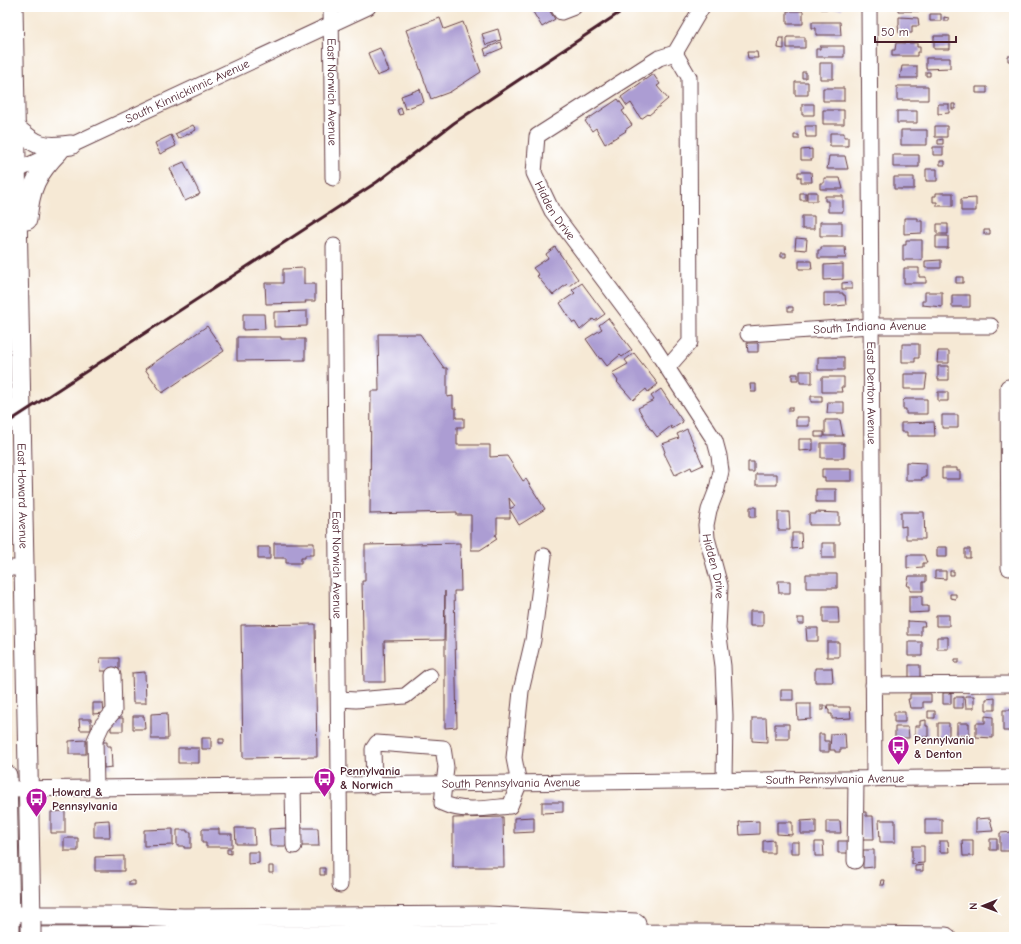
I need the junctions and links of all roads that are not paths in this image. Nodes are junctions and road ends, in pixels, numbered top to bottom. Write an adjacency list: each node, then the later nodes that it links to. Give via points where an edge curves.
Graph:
1 (13, 7): 10 (main road, East Howard Avenue)
2 (331, 7): 8 (street, East Norwich Avenue)
3 (368, 7): 8 (street, South Kinnickinnic Avenue)
4 (558, 7): 5 (street, via 561,12)
5 (574, 7)
6 (702, 7): 9 (street)
7 (869, 7): 16 (street, East Denton Avenue)
8 (332, 23): 11 (street, South Kinnickinnic Avenue); 13 (street, East Norwich Avenue)
9 (675, 53): 19 (street, via 689,77 690,342); 19 (street, Hidden Drive, via 659,58 537,136 534,173 552,212)
10 (15, 127): 11 (main road, via 30,141 43,146); 12 (main road, East Howard Avenue)
11 (65, 148): 12 (street, South Kinnickinnic Avenue); 15 (main road, via 45,165 34,183)
12 (12, 173): 15 (main road, East Howard Avenue)
13 (334, 178)
14 (334, 246): 29 (street, East Norwich Avenue)
15 (17, 254): 23 (main road, East Howard Avenue, via 22,401)
16 (871, 326): 17 (street, South Indiana Avenue); 18 (street, South Indiana Avenue); 28 (street, East Denton Avenue)
17 (991, 326)
18 (748, 334)
19 (668, 367): 34 (street, Hidden Drive, via 714,441 719,456 721,471 706,525 720,586 718,629 723,666 725,716)
20 (1014, 387): 21 (street, via 1008,387)
21 (1011, 461): 24 (street)
22 (544, 556): 36 (street, via 533,640 521,691 514,758)
23 (16, 568): 42 (main road, East Howard Avenue)
24 (1008, 568)
25 (113, 675): 40 (street, via 114,711 102,725 95,740)
26 (430, 676): 29 (street, via 405,696)
27 (1014, 684): 28 (street)
28 (873, 685): 32 (street, East Denton Avenue)
29 (339, 699): 38 (street, East Norwich Avenue)
30 (7, 775): 41 (main road)
31 (1014, 777): 32 (street, South Pennsylvania Avenue)
32 (874, 778): 33 (street, South Pennsylvania Avenue)
33 (856, 779): 34 (street, South Pennsylvania Avenue); 44 (street)
34 (724, 781): 36 (street, South Pennsylvania Avenue)
35 (446, 784): 36 (street, South Pennsylvania Avenue); 36 (street, via 442,803 452,808 484,809 510,806); 39 (street, South Pennsylvania Avenue); 39 (street, via 443,748 377,742 373,749)
36 (519, 784)
37 (293, 786): 38 (street, South Pennsylvania Avenue); 40 (street, South Pennsylvania Avenue); 43 (street)
38 (340, 786): 39 (street, South Pennsylvania Avenue); 46 (street, East Norwich Avenue)
39 (374, 786)
40 (96, 788): 42 (street, South Pennsylvania Avenue)
41 (7, 789): 42 (street, South Pennsylvania Avenue); 45 (main road)
42 (28, 789): 47 (main road, East Howard Avenue)
43 (294, 846)
44 (855, 861)
45 (8, 871): 48 (main road)
46 (340, 885)
47 (31, 925): 48 (main road); 49 (main road, via 133,916 487,916 649,924)
48 (9, 926): 49 (main road)
49 (703, 934): 50 (main road)
50 (946, 937)

